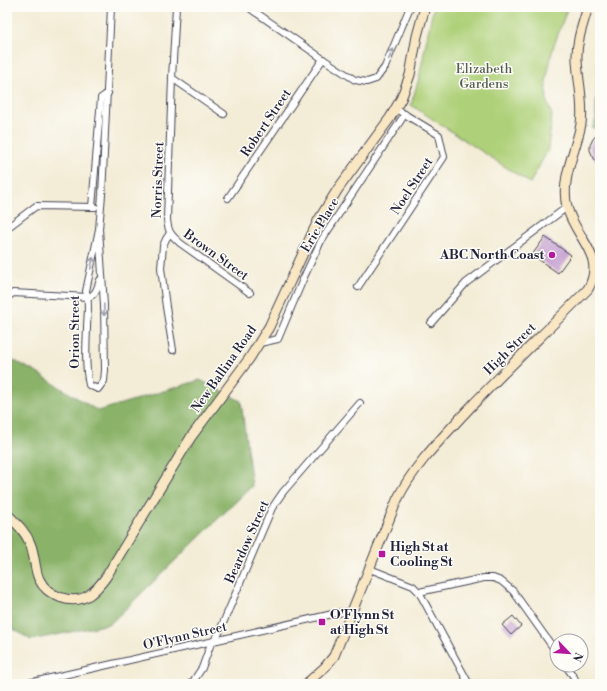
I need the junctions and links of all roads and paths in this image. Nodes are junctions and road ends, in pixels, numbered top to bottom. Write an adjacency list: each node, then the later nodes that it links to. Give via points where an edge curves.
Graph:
1 (111, 7): 9 (street, Orion Street)
2 (176, 7): 8 (street, Norris Street)
3 (248, 7): 7 (street)
4 (410, 7): 7 (street, one-way to 4, via 355,80 367,82 376,79 385,67)
5 (425, 7): 10 (street, New Ballina Road, via 410,76)
6 (588, 7): 16 (street, High Street, via 578,47 582,108 567,176)
7 (322, 59): 13 (street, Robert Street)
8 (172, 78): 11 (street); 19 (street, Norris Street, via 167,219)
9 (108, 93): 14 (street, via 100,98); 15 (street, Orion Street)
10 (396, 109): 12 (street, Noel Street); 26 (street, New Ballina Road, via 321,216)
11 (224, 114)
12 (405, 114): 21 (street, Noel Street, via 439,135 444,157); 26 (street, Eric Place, via 321,241 278,339)
13 (228, 198)
14 (92, 207): 15 (street); 17 (street, via 36,206)
15 (100, 207): 18 (street, Orion Street)
16 (567, 207): 25 (street, via 466,283); 30 (street, High Street, via 572,219 598,257 599,271 595,280 430,451 403,488)
17 (7, 228)
18 (99, 230): 20 (street, Orion Street); 23 (street, Orion Street, one-way to 18, via 86,291)
19 (170, 233): 22 (street, Brown Street); 27 (street, Norris Street, via 163,246 161,268)
20 (101, 276): 23 (street, via 93,296); 23 (street, Orion Street, one-way to 23, via 105,370 104,381 98,389 89,385 86,373)
21 (358, 287)
22 (250, 293)
23 (88, 297): 24 (street, via 13,293)
24 (7, 298)
25 (431, 323)
26 (260, 343): 29 (street, New Ballina Road, via 191,437 106,577 88,596 78,600 65,599 55,596 46,588 39,579 31,544 19,525)
27 (173, 350)
28 (360, 403): 33 (street, Beardow Street, via 272,508)
29 (7, 514)
30 (370, 569): 31 (street, via 413,586); 32 (street, High Street)
31 (419, 592): 34 (street, via 484,578 501,581 513,591); 39 (street)
32 (352, 613): 33 (street, O'Flynn Street, via 337,613); 38 (street, High Street, via 334,656 325,668)
33 (214, 641): 36 (street, O'Flynn Street); 37 (street, Beardow Street, via 202,668)
34 (549, 642)
35 (571, 673): 40 (street)
36 (24, 684)
37 (190, 684)
38 (306, 684)
39 (469, 684)
40 (577, 684)

